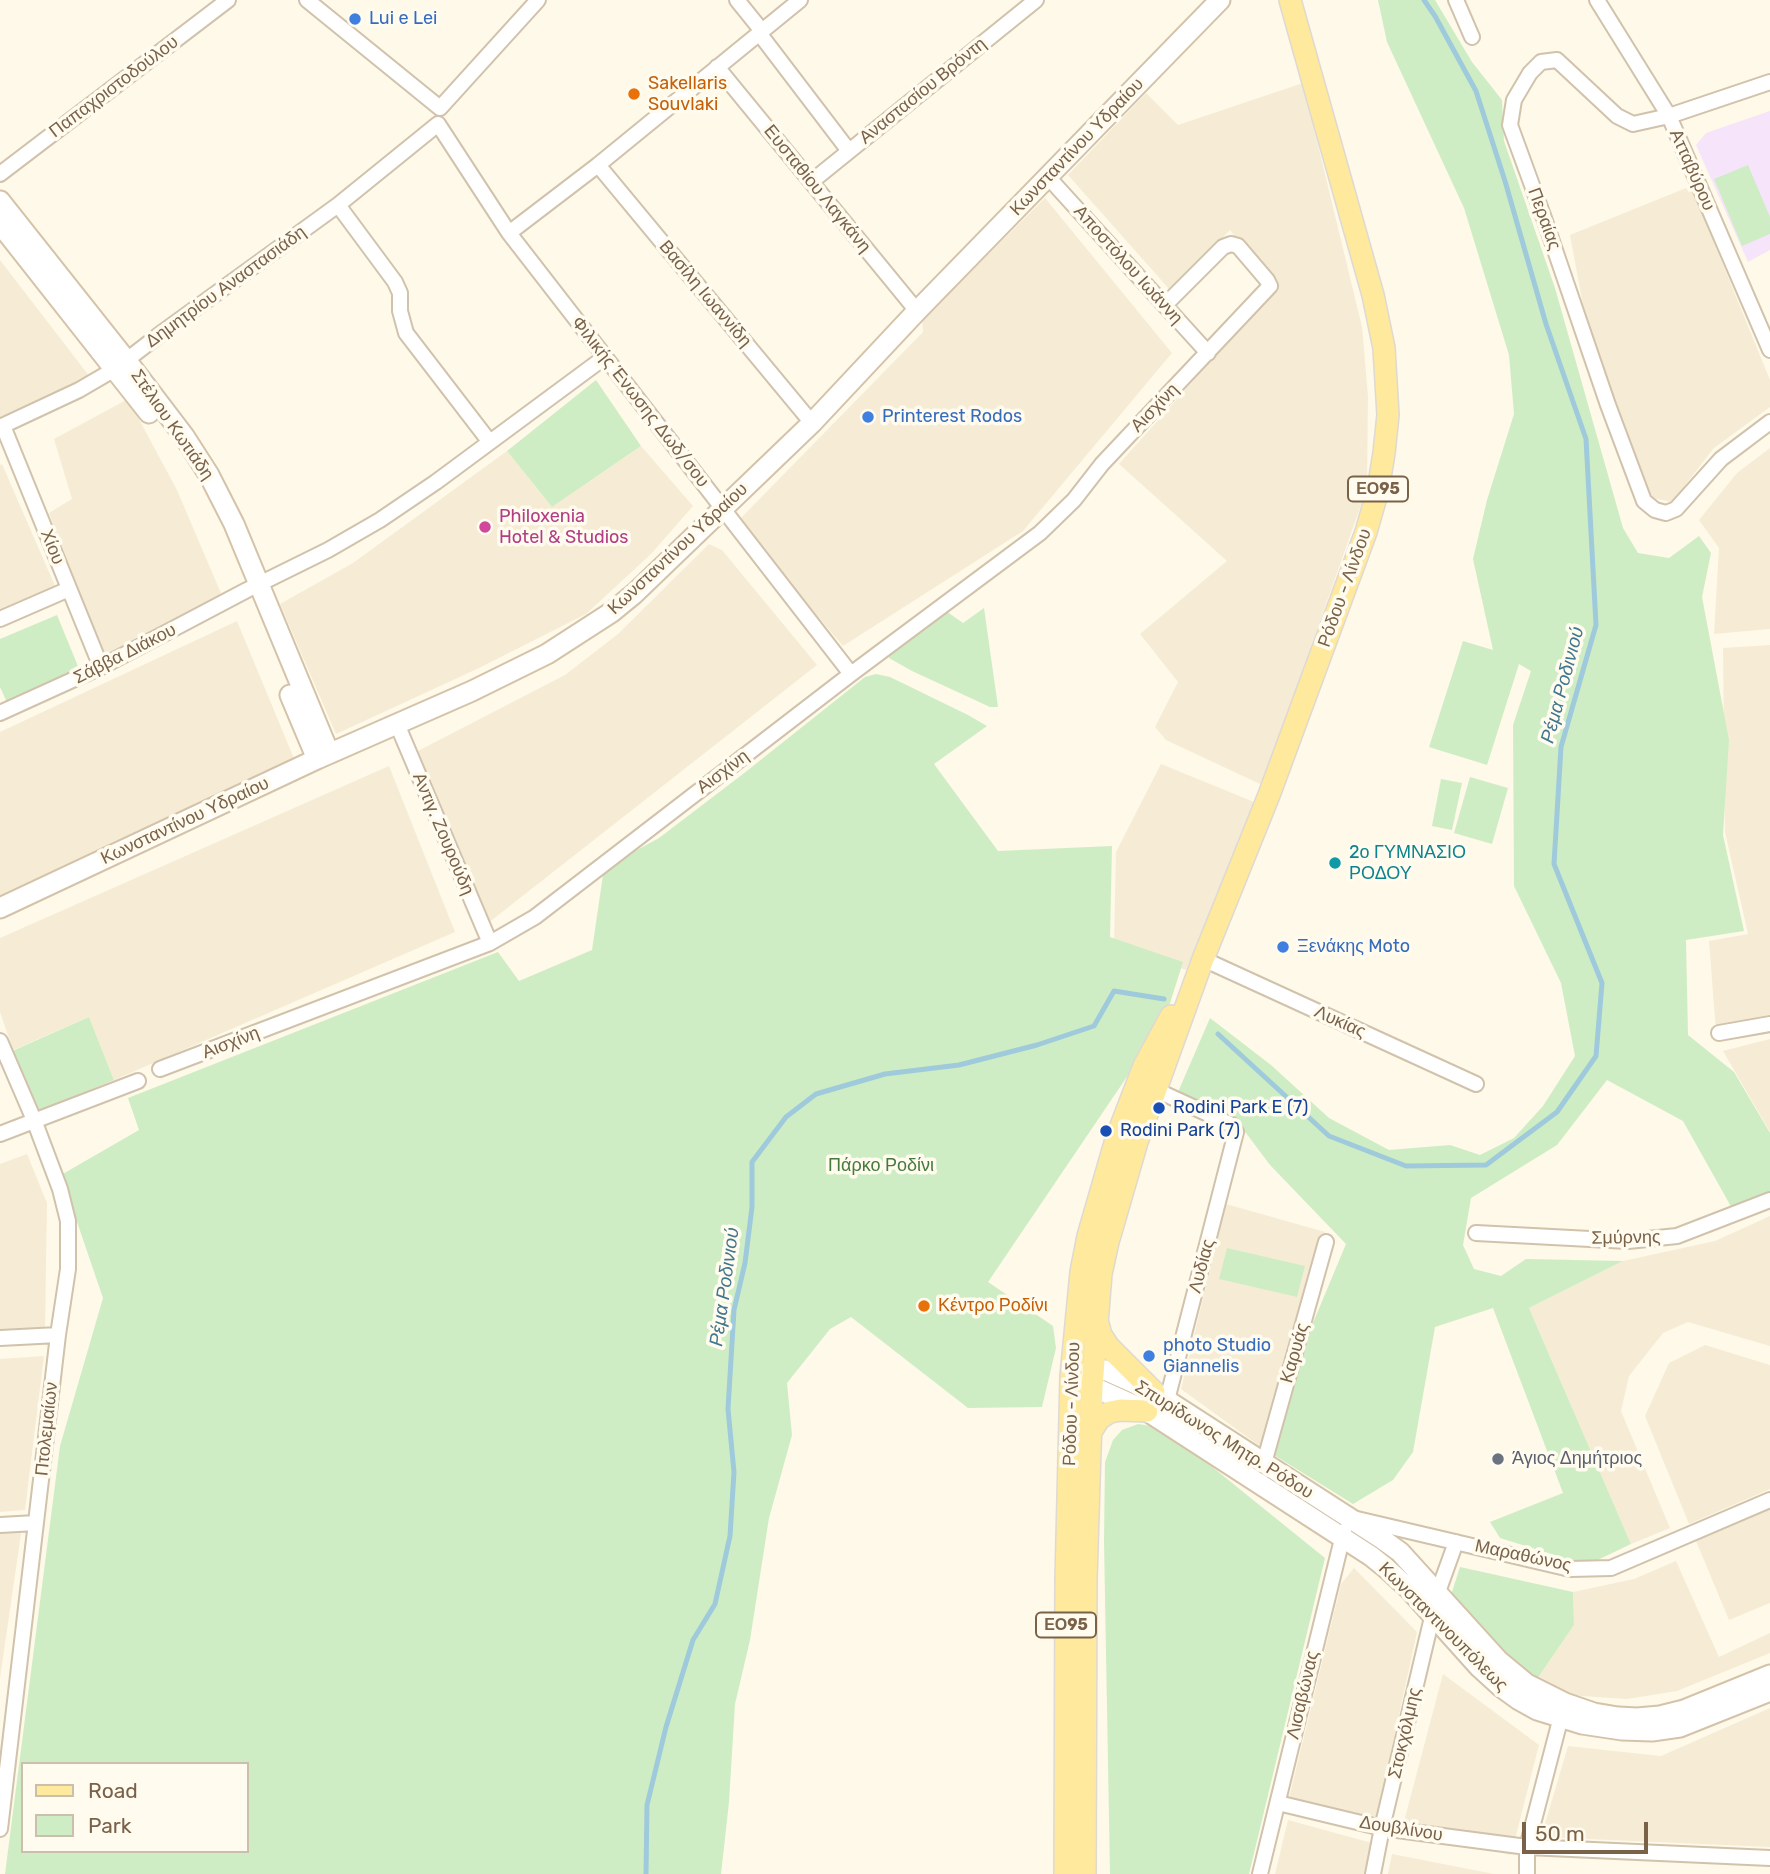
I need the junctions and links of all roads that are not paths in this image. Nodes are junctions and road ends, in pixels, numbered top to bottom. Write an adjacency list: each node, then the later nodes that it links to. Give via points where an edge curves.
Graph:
1 (228, 0): 20 (street, Παπαχριστοδούλου)
2 (307, 0): 15 (street)
3 (538, 0): 15 (street)
4 (737, 0): 11 (street)
5 (800, 0): 11 (street)
6 (1036, 0): 18 (street, Αναστασίου Βρόντη)
7 (1220, 0): 21 (street, Κωνσταντίνου Υδραίου)
8 (1290, 0): 47 (main road, Ρόδου - Λίνδου / ΕΟ95, via 1373,296 1384,348 1388,415 1380,477 1366,532)
9 (1456, 0): 12 (street)
10 (1597, 0): 16 (street, Ατταβύρου)
11 (761, 32): 13 (street); 18 (street)
12 (1472, 37)
13 (717, 68): 19 (street); 22 (street, Ευσταθίου Λαγκάνη)
14 (1770, 82): 16 (street)
15 (440, 108): 17 (street)
16 (1668, 116): 28 (street, Ατταβύρου); 32 (street, Περαίας, via 1633,124 1617,116 1557,60 1541,62 1530,73 1514,100 1510,125 1644,501 1654,510 1666,513 1676,509 1721,459)
17 (438, 124): 23 (street, Δημητρίου Αναστασιάδη); 25 (street, Φιλικής Ένωσης Δωδ/σου)
18 (849, 151): 22 (street, Αναστασίου Βρόντη)
19 (598, 165): 25 (street); 33 (street, Βασίλη Ιωαννίδη)
20 (0, 174)
21 (1048, 177): 26 (street, Αποστόλου Ιωάννη); 27 (street, Κωνσταντίνου Υδραίου)
22 (811, 182): 27 (street, Ευσταθίου Λαγκάνη)
23 (338, 205): 31 (street, Δημητρίου Αναστασιάδη); 35 (street, via 395,282 406,333)
24 (2, 214): 31 (street, Στέλιου Κωτιάδη)
25 (509, 233): 30 (street, Φιλικής Ένωσης Δωδ/σου)
26 (1165, 305): 29 (street, Αποστόλου Ιωάννη); 29 (street, Αισχίνη, via 1223,247 1238,246 1270,286)
27 (917, 311): 33 (street, Κωνσταντίνου Υδραίου)
28 (1770, 350)
29 (1208, 353): 41 (street, Αισχίνη, via 1040,533)
30 (605, 357): 35 (street, Σάββα Διάκου); 36 (street, Φιλικής Ένωσης Δωδ/σου)
31 (121, 365): 34 (street, Δημητρίου Αναστασιάδη); 37 (street, Στέλιου Κωτιάδη, via 184,436 209,475 234,524)
32 (1770, 422)
33 (812, 423): 36 (street, Κωνσταντίνου Υδραίου)
34 (1, 426): 38 (street, Χίου)
35 (489, 441): 37 (street, Σάββα Διάκου, via 380,520)
36 (722, 508): 41 (street, Φιλικής Ένωσης Δωδ/σου); 43 (street, Κωνσταντίνου Υδραίου, via 634,594 580,634)
37 (253, 588): 40 (street, Σάββα Διάκου); 44 (street, Στέλιου Κωτιάδη)
38 (69, 589): 39 (street); 40 (street, Χίου)
39 (0, 619)
40 (101, 667): 42 (street, Σάββα Διάκου)
41 (851, 674): 46 (street, Αισχίνη, via 535,917)
42 (0, 713)
43 (397, 724): 44 (street, Κωνσταντίνου Υδραίου); 46 (street, Αντιγ. Ζουρούδη)
44 (323, 756): 45 (street, Κωνσταντίνου Υδραίου)
45 (0, 908)
46 (491, 943): 51 (street, Αισχίνη)
47 (1203, 959): 53 (street, Λυκίας); 54 (main road, Ρόδου - Λίνδου / ΕΟ95); 63 (main road, Ρόδου - Λίνδου / ΕΟ95, via 1144,1066 1113,1148 1081,1272)
48 (1770, 1024): 49 (street)
49 (1719, 1033)
50 (0, 1041): 55 (street, Πτολεμαίων)
51 (160, 1069)
52 (138, 1081): 55 (street)
53 (1476, 1084)
54 (1156, 1090): 60 (main road, Ρόδου - Λίνδου / ΕΟ95, via 1108,1242); 65 (street, Λυδίας, via 1232,1125 1236,1132)
55 (34, 1120): 56 (street); 61 (street, Πτολεμαίων, via 68,1221 68,1269)
56 (0, 1134)
57 (1770, 1200): 58 (street, Σμύρνης, via 1677,1237 1628,1241)
58 (1476, 1233)
59 (1326, 1242): 67 (street, Καρυάς)
60 (1097, 1320): 64 (main road, Ρόδου - Λίνδου / ΕΟ95); 65 (main road, via 1109,1347)
61 (58, 1335): 62 (street); 70 (street, Πτολεμαίων)
62 (0, 1338)
63 (1071, 1376): 64 (street, Σπυρίδωνος Μητρ. Ρόδου); 86 (main road, Ρόδου - Λίνδου / ΕΟ95)
64 (1092, 1379): 65 (street, Σπυρίδωνος Μητρ. Ρόδου); 66 (main road, Ρόδου - Λίνδου / ΕΟ95)
65 (1156, 1401): 66 (main road, via 1110,1412); 67 (street, Σπυρίδωνος Μητρ. Ρόδου); 74 (street, Σπυρίδωνος Μητρ. Ρόδου)
66 (1092, 1430): 87 (main road, Ρόδου - Λίνδου / ΕΟ95, via 1086,1579)
67 (1264, 1463): 69 (street, Σπυρίδωνος Μητρ. Ρόδου)
68 (1770, 1500): 73 (street, Μαραθώνος, via 1611,1568 1570,1569)
69 (1348, 1517): 72 (street, Σπυρίδωνος Μητρ. Ρόδου); 73 (street, Μαραθώνος); 74 (street, Λισαβώνας)
70 (36, 1523): 71 (street); 80 (street, Πτολεμαίων)
71 (0, 1525)
72 (1369, 1531): 75 (street, Κωνσταντινουπόλεως, via 1400,1552)
73 (1456, 1542): 75 (street, Στοκχόλμης)
74 (1350, 1543): 76 (street, Κωνσταντινουπόλεως, via 1387,1568); 81 (street, Λισαβώνας)
75 (1438, 1592): 76 (street, Στοκχόλμης); 79 (street, Κωνσταντινουπόλεως, via 1498,1660)
76 (1432, 1616): 79 (street, Κωνσταντινουπόλεως, via 1501,1688 1537,1710); 82 (street, Στοκχόλμης)
77 (1770, 1675): 79 (street, Κωνσταντινουπόλεως, via 1660,1716)
78 (1770, 1690): 79 (street, Κωνσταντινουπόλεως, via 1680,1727 1652,1731 1582,1724)
79 (1562, 1711): 84 (street)
80 (7, 1715): 83 (street, Πτολεμαίων)
81 (1278, 1803): 82 (street, Δουβλίνου); 88 (street, Λισαβώνας)
82 (1382, 1828): 84 (street, Δουβλίνου); 89 (street, Στοκχόλμης)
83 (0, 1829)
84 (1527, 1847): 85 (street, Δουβλίνου); 90 (street)
85 (1770, 1858)
86 (1065, 1874)
87 (1085, 1874)
88 (1260, 1874)
89 (1373, 1874)
90 (1527, 1874)

